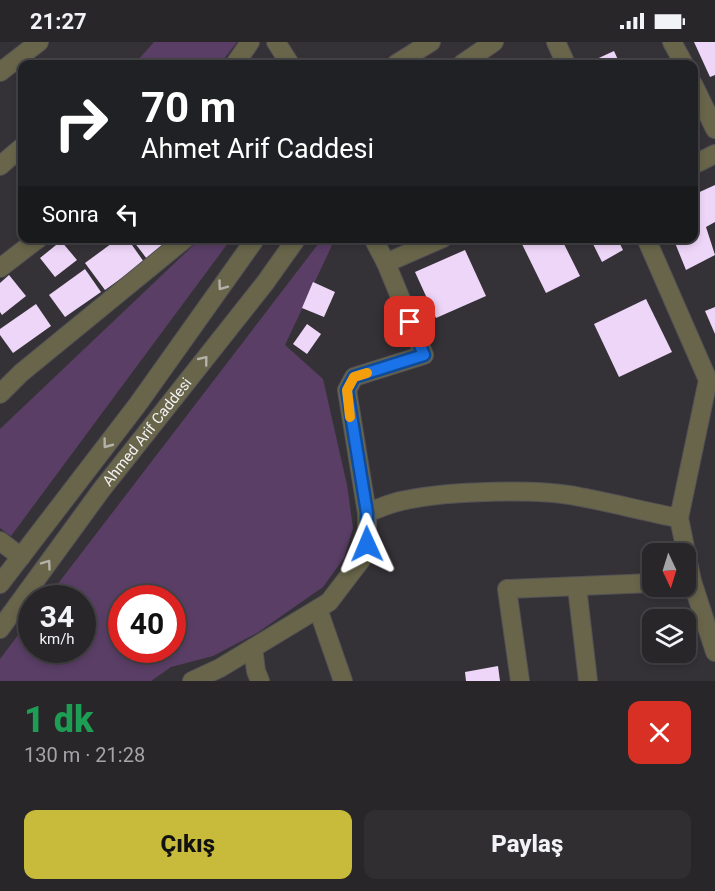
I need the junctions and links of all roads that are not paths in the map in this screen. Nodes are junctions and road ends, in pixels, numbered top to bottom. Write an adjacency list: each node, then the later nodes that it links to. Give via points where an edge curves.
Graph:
1 (39, 42): 14 (street)
2 (250, 42): 8 (street)
3 (276, 42): 9 (street)
4 (431, 42): 10 (street)
5 (494, 42): 11 (street)
6 (556, 42): 12 (street)
7 (672, 42): 13 (street)
8 (238, 60)
9 (287, 60)
10 (402, 60)
11 (468, 60)
12 (564, 60)
13 (682, 60)
14 (0, 72)
15 (698, 94): 16 (street)
16 (715, 129)
17 (18, 150): 20 (street)
18 (715, 154): 19 (street)
19 (698, 162)
20 (0, 166)
21 (32, 243): 29 (street)
22 (180, 243): 31 (street)
23 (252, 243): 36 (street, Ahmed Arif Caddesi, one-way to 36, via 138,404)
24 (293, 243): 42 (street, Ahmed Arif Caddesi, one-way to 24, via 102,489)
25 (376, 243): 28 (street)
26 (432, 243): 28 (street)
27 (648, 243): 30 (street)
28 (386, 263): 32 (street, via 424,355 354,377 347,390)
29 (0, 268)
30 (712, 386): 33 (street)
31 (0, 394)
32 (367, 513): 33 (street, via 406,500 535,493 579,496); 41 (street, via 367,544 361,560 329,602)
33 (679, 518): 35 (street)
34 (0, 541): 36 (street)
35 (683, 543)
36 (21, 557): 37 (street, Ahmed Arif Caddesi)
37 (0, 584)
38 (642, 584): 39 (street)
39 (577, 587): 48 (street, via 507,588); 49 (street)
40 (694, 597): 44 (street)
41 (318, 609): 43 (street); 47 (street)
42 (0, 629)
43 (254, 648): 45 (street); 46 (street)
44 (715, 652)
45 (202, 678)
46 (260, 681)
47 (343, 681)
48 (520, 681)
49 (588, 681)

